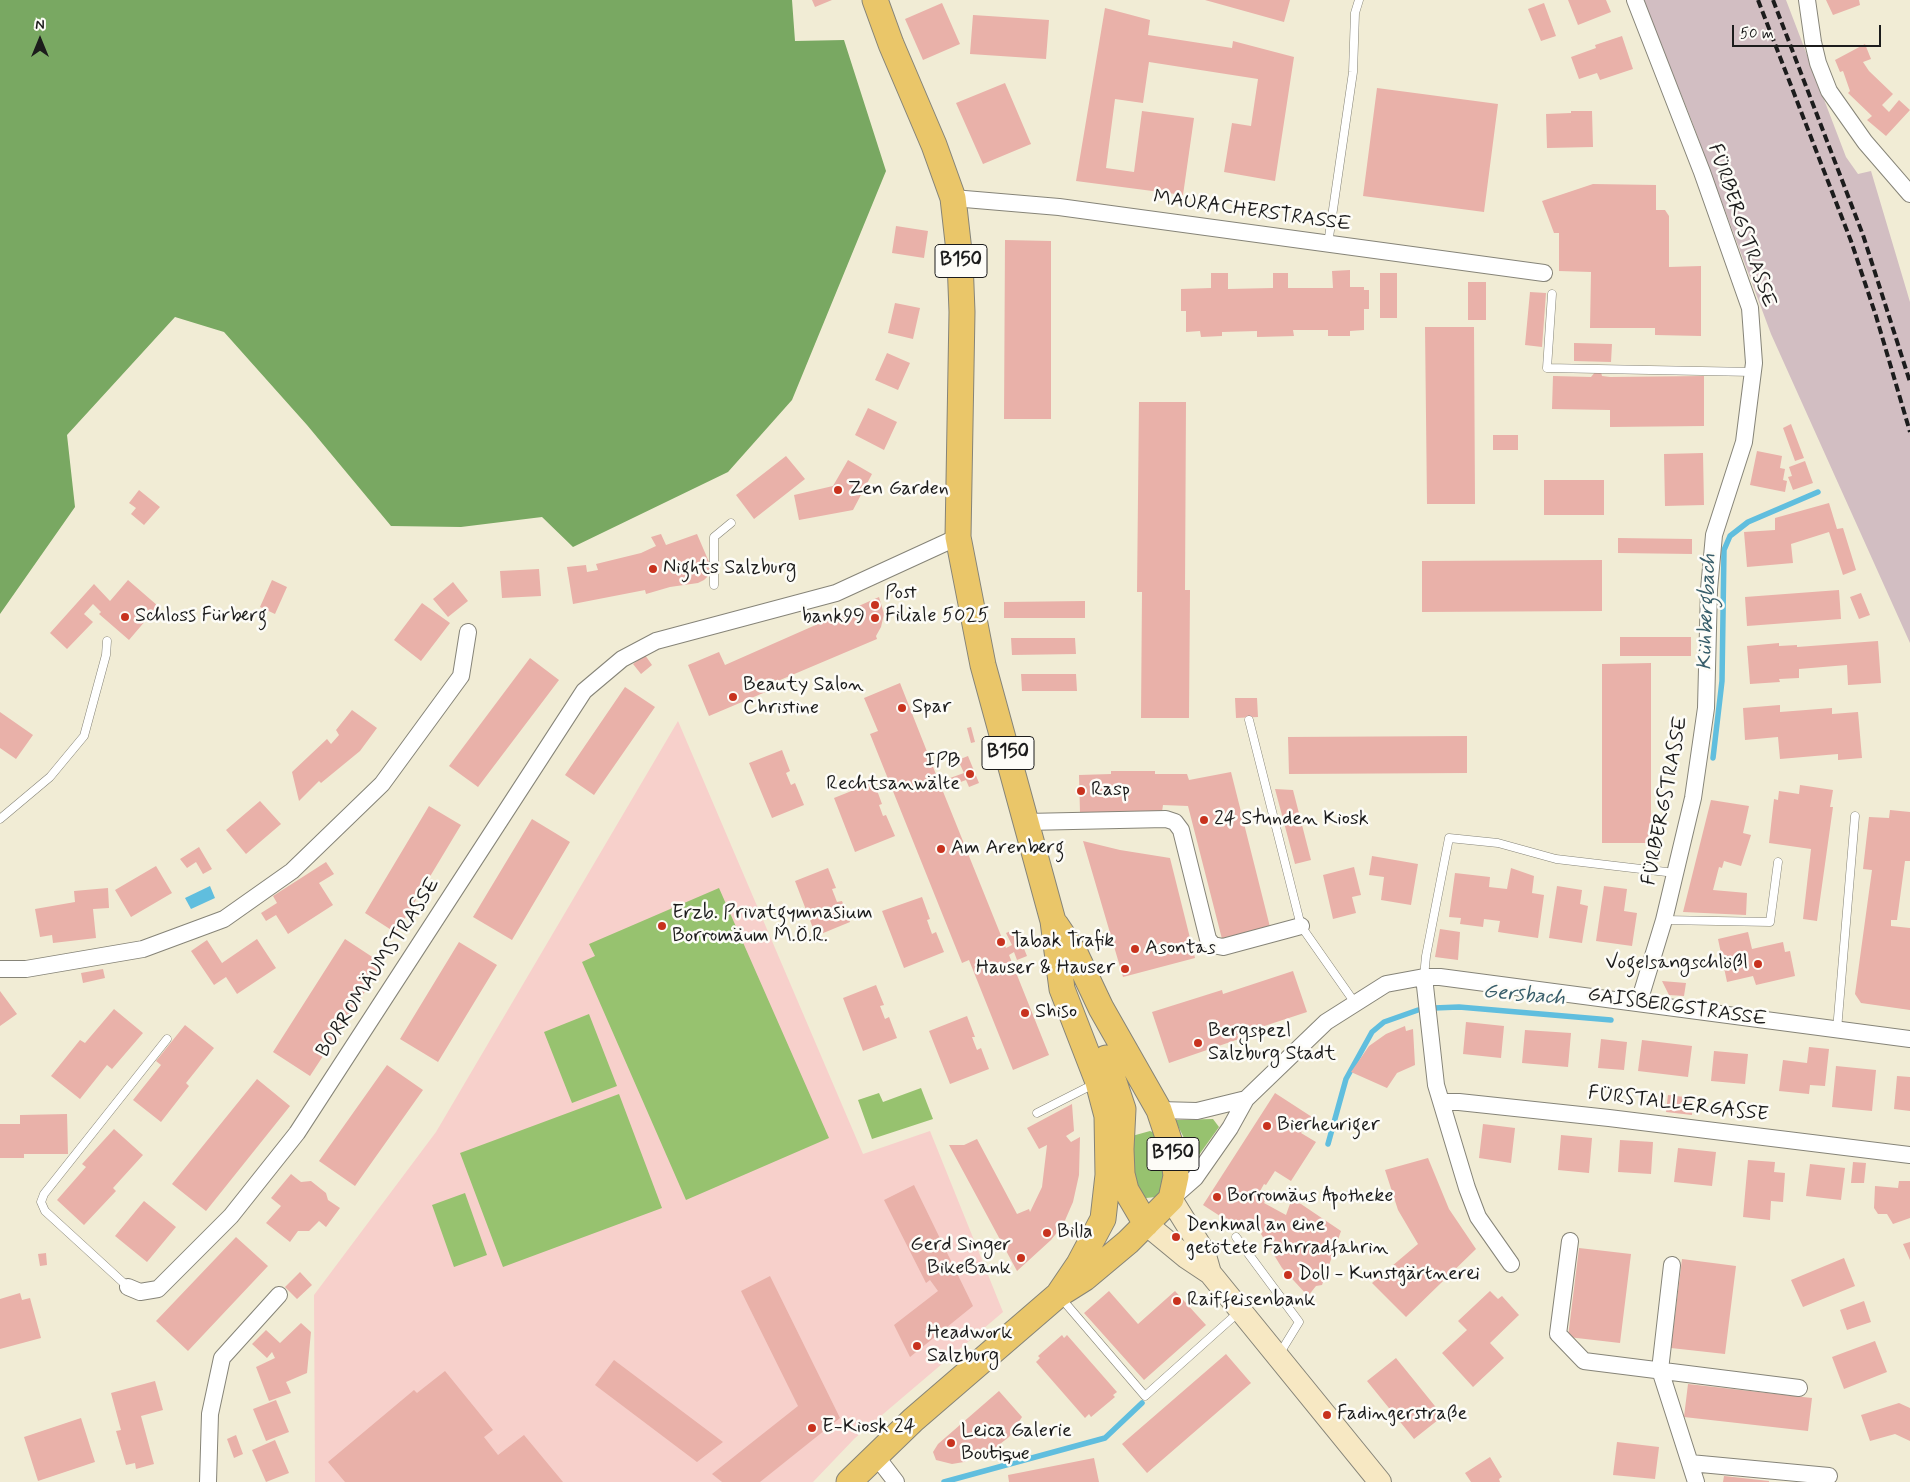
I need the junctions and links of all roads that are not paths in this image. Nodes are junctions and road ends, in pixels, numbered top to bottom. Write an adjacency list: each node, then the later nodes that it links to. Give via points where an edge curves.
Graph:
1 (875, 0): 7 (main road, B150)
2 (1358, 0): 8 (lane, via 1353,72)
3 (1635, 0): 11 (street, FÜRBERGSTRASSE, via 1702,172 1750,308)
4 (1807, 0): 5 (street, via 1812,42 1830,91 1865,142)
5 (1902, 173): 6 (street)
6 (1910, 194)
7 (953, 198): 8 (street, MAURACHERSTRASSE, via 1059,207); 13 (main road, B150, via 962,312)
8 (1328, 244): 9 (street, MAURACHERSTRASSE)
9 (1544, 273)
10 (1552, 294): 11 (lane, via 1547,368)
11 (1753, 372): 22 (street, FÜRBERGSTRASSE, via 1744,442 1714,535 1709,589 1706,708 1692,798)
12 (731, 523): 14 (lane, via 714,537)
13 (958, 537): 20 (main road, B150, via 983,665); 47 (street, BORROMÄUMSTRASSE, via 836,593 656,640 622,659 584,691 297,1133 231,1216 158,1289 140,1292)
14 (714, 586)
15 (468, 632): 26 (street, via 460,676 382,784 292,870 224,919 143,949 26,969)
16 (107, 640): 19 (lane, via 84,736 50,777)
17 (1249, 720): 25 (lane)
18 (1855, 816): 30 (lane)
19 (0, 820)
20 (1026, 822): 24 (main road, B150); 25 (street, via 1166,819 1176,822 1181,830 1208,939 1213,946 1223,947)
21 (1778, 862): 23 (lane, via 1770,922)
22 (1675, 873): 23 (street, FÜRBERGSTRASSE); 27 (lane, via 1556,859 1498,843 1449,838)
23 (1664, 920): 28 (street, FÜRBERGSTRASSE)
24 (1053, 921): 33 (main road, B150, via 1076,955 1101,1008); 33 (main road, B150, via 1062,989)
25 (1302, 926): 29 (lane)
26 (0, 969)
27 (1424, 977): 28 (street, GAISBERGSTRASSE); 29 (street, GAISBERGSTRASSE, via 1386,984); 35 (street, via 1436,1085)
28 (1638, 1002): 30 (street, GAISBERGSTRASSE)
29 (1355, 1003): 34 (street, GAISBERGSTRASSE, via 1326,1022)
30 (1837, 1030): 31 (street, GAISBERGSTRASSE)
31 (1910, 1039)
32 (167, 1040): 47 (lane, BORROMÄUMSTRASSE, via 44,1194 41,1202 45,1211)
33 (1120, 1075): 36 (main road, B150); 37 (lane); 38 (main road, B150, via 1107,1116)
34 (1246, 1099): 36 (street, via 1197,1111); 40 (street, GAISBERGSTRASSE, via 1196,1178)
35 (1442, 1102): 39 (street, FÜRSTALLERGASSE, via 1609,1118); 44 (street, via 1478,1217)
36 (1158, 1110): 38 (main road, via 1134,1115); 40 (main road, B150, via 1173,1152 1176,1176)
37 (1037, 1113)
38 (1116, 1131): 41 (main road, via 1126,1190); 49 (main road, GAISBERGSTRASSE / B150, via 1103,1219)
39 (1910, 1155)
40 (1171, 1198): 41 (main road, GAISBERGSTRASSE / B150); 46 (street, via 1204,1252)
41 (1146, 1224): 46 (street); 49 (main road, GAISBERGSTRASSE / B150, via 1085,1278)
42 (1236, 1238): 51 (lane, via 1300,1322)
43 (1570, 1241): 52 (street, via 1558,1334 1584,1361)
44 (1511, 1264)
45 (1672, 1264): 52 (street)
46 (1210, 1273): 50 (street)
47 (128, 1287)
48 (279, 1295): 57 (street, via 222,1358 210,1414)
49 (1058, 1295): 50 (lane, via 1145,1396); 54 (main road, GAISBERGSTRASSE / B150)
50 (1241, 1310): 51 (street)
51 (1279, 1355): 60 (street)
52 (1660, 1370): 53 (street); 55 (street)
53 (1799, 1388)
54 (876, 1456): 58 (main road, GAISBERGSTRASSE / B150); 59 (street)
55 (1690, 1463): 56 (street); 61 (street)
56 (1830, 1476)
57 (208, 1482)
58 (849, 1482)
59 (896, 1482)
60 (1380, 1482)
61 (1696, 1482)

